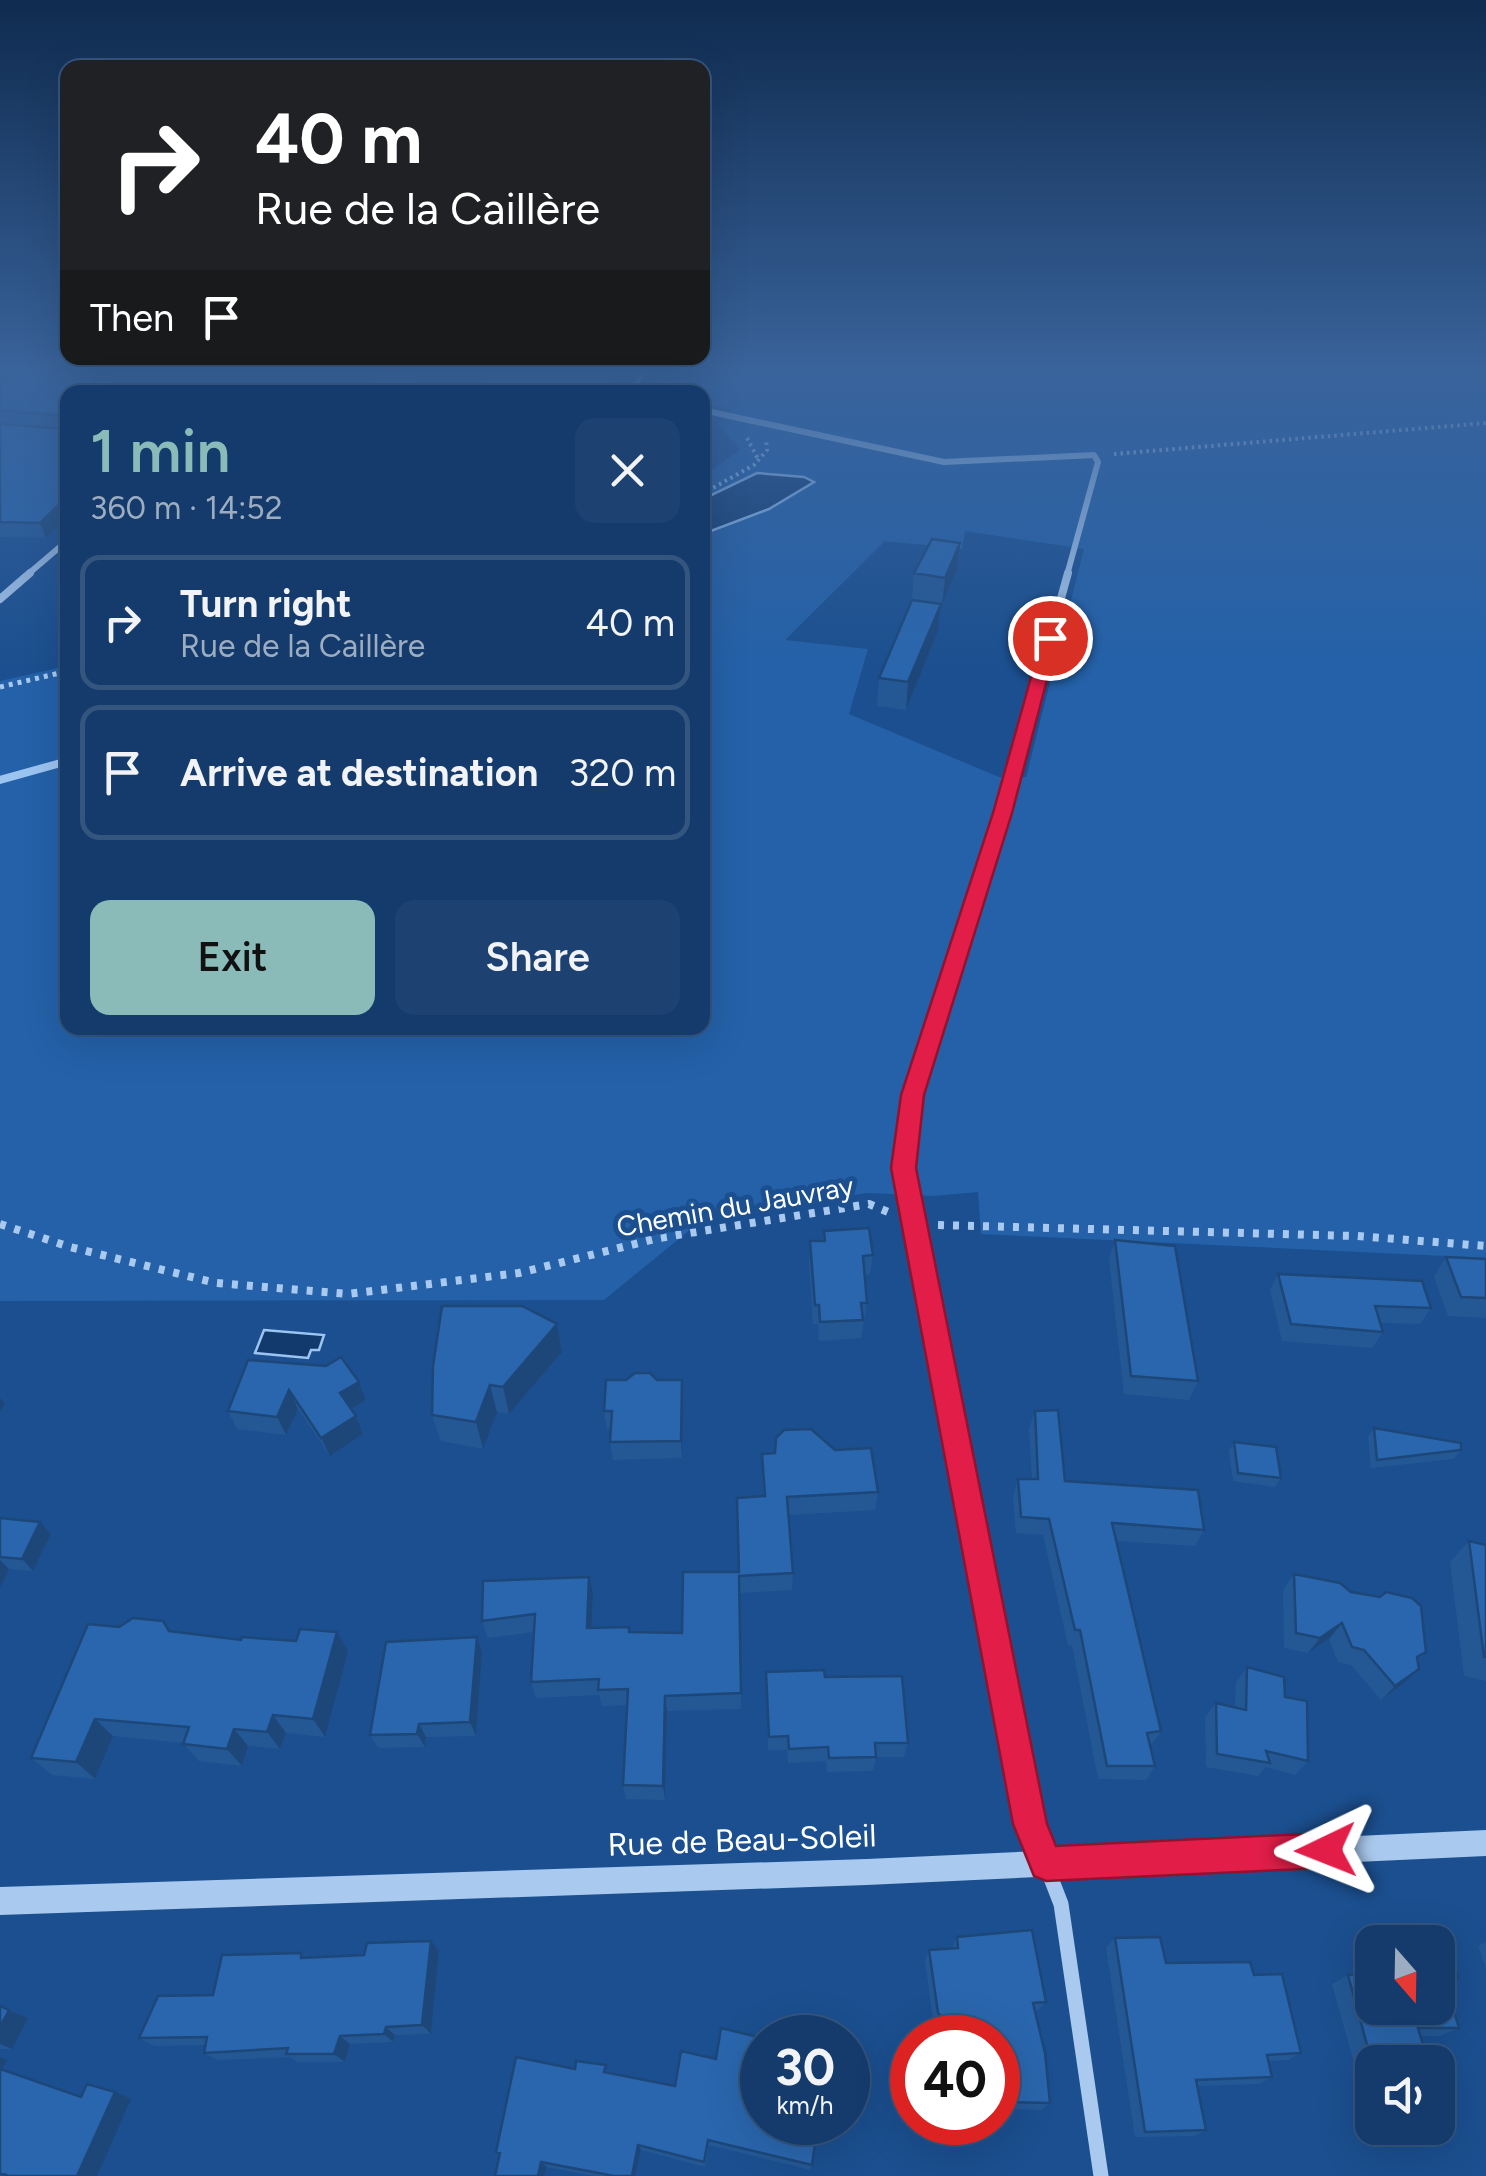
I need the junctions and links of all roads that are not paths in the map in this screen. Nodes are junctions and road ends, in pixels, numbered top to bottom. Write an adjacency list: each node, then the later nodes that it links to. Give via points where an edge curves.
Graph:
1 (1096, 470): 5 (street, via 1002,813 913,1095 904,1168 1030,1824)
2 (60, 547): 3 (street)
3 (0, 599)
4 (1486, 1843): 5 (street, Rue de Beau-Soleil)
5 (1046, 1864): 6 (street, Rue de Beau-Soleil); 7 (street, via 1061,1904)
6 (0, 1901)
7 (1101, 2176)

